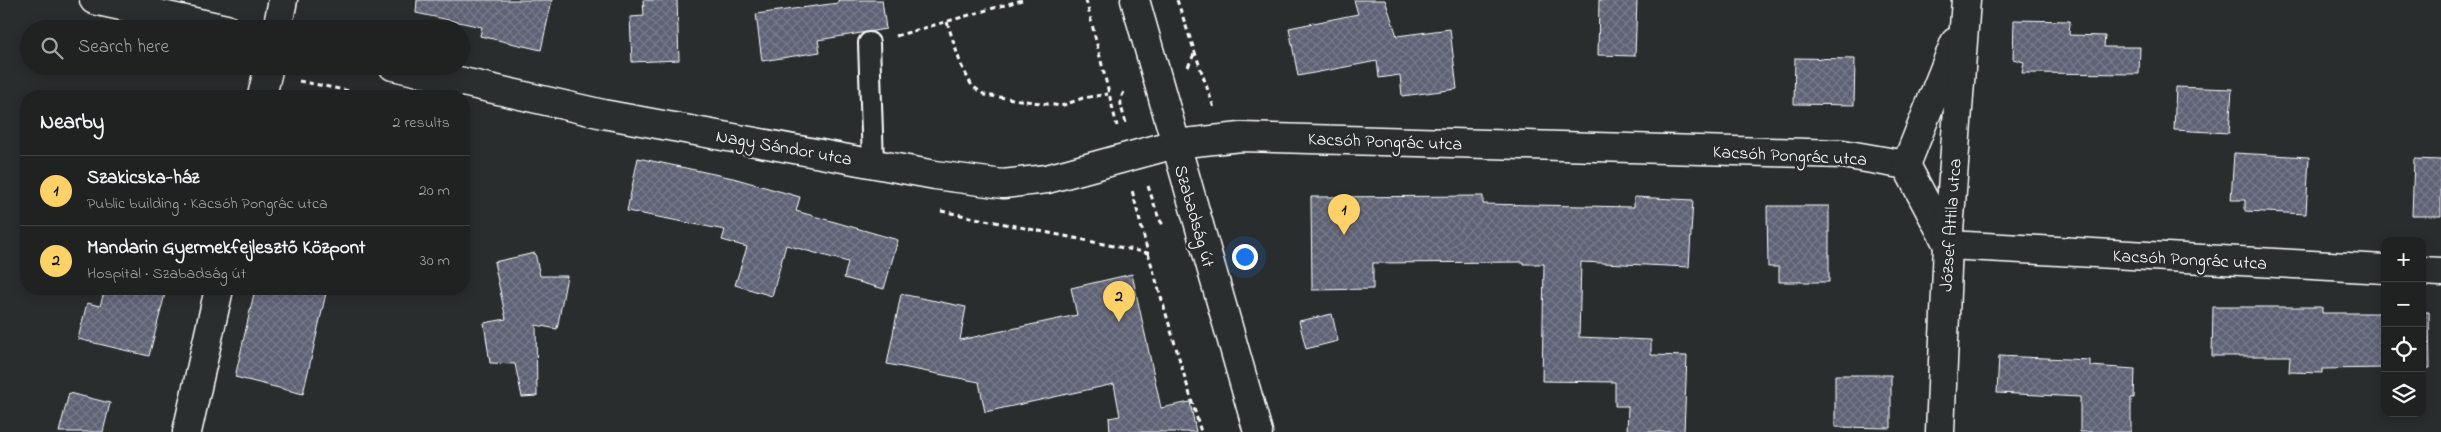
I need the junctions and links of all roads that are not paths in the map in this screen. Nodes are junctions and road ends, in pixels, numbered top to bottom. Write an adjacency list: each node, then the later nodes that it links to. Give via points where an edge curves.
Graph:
1 (94, 0): 5 (street)
2 (283, 0): 6 (street)
3 (1135, 0): 11 (street, Szabadság út)
4 (1965, 9): 13 (street, József Attila utca); 14 (street, József Attila utca)
5 (185, 20)
6 (279, 20)
7 (869, 43): 12 (lane)
8 (266, 75): 10 (street)
9 (432, 75): 12 (street, Nagy Sándor utca, via 603,114)
10 (263, 90)
11 (1175, 144): 12 (street, Nagy Sándor utca, via 1046,179 1003,184); 13 (street, Kacsóh Pongrác utca, via 1241,137 1813,153 1843,154); 20 (street, Szabadság út)
12 (873, 163)
13 (1906, 165): 14 (street)
14 (1948, 245): 15 (street, Kacsóh Pongrác utca); 21 (street, József Attila utca)
15 (2381, 269)
16 (2426, 271): 17 (street)
17 (2441, 272)
18 (218, 295): 19 (street)
19 (186, 432)
20 (1258, 432)
21 (1940, 432)

